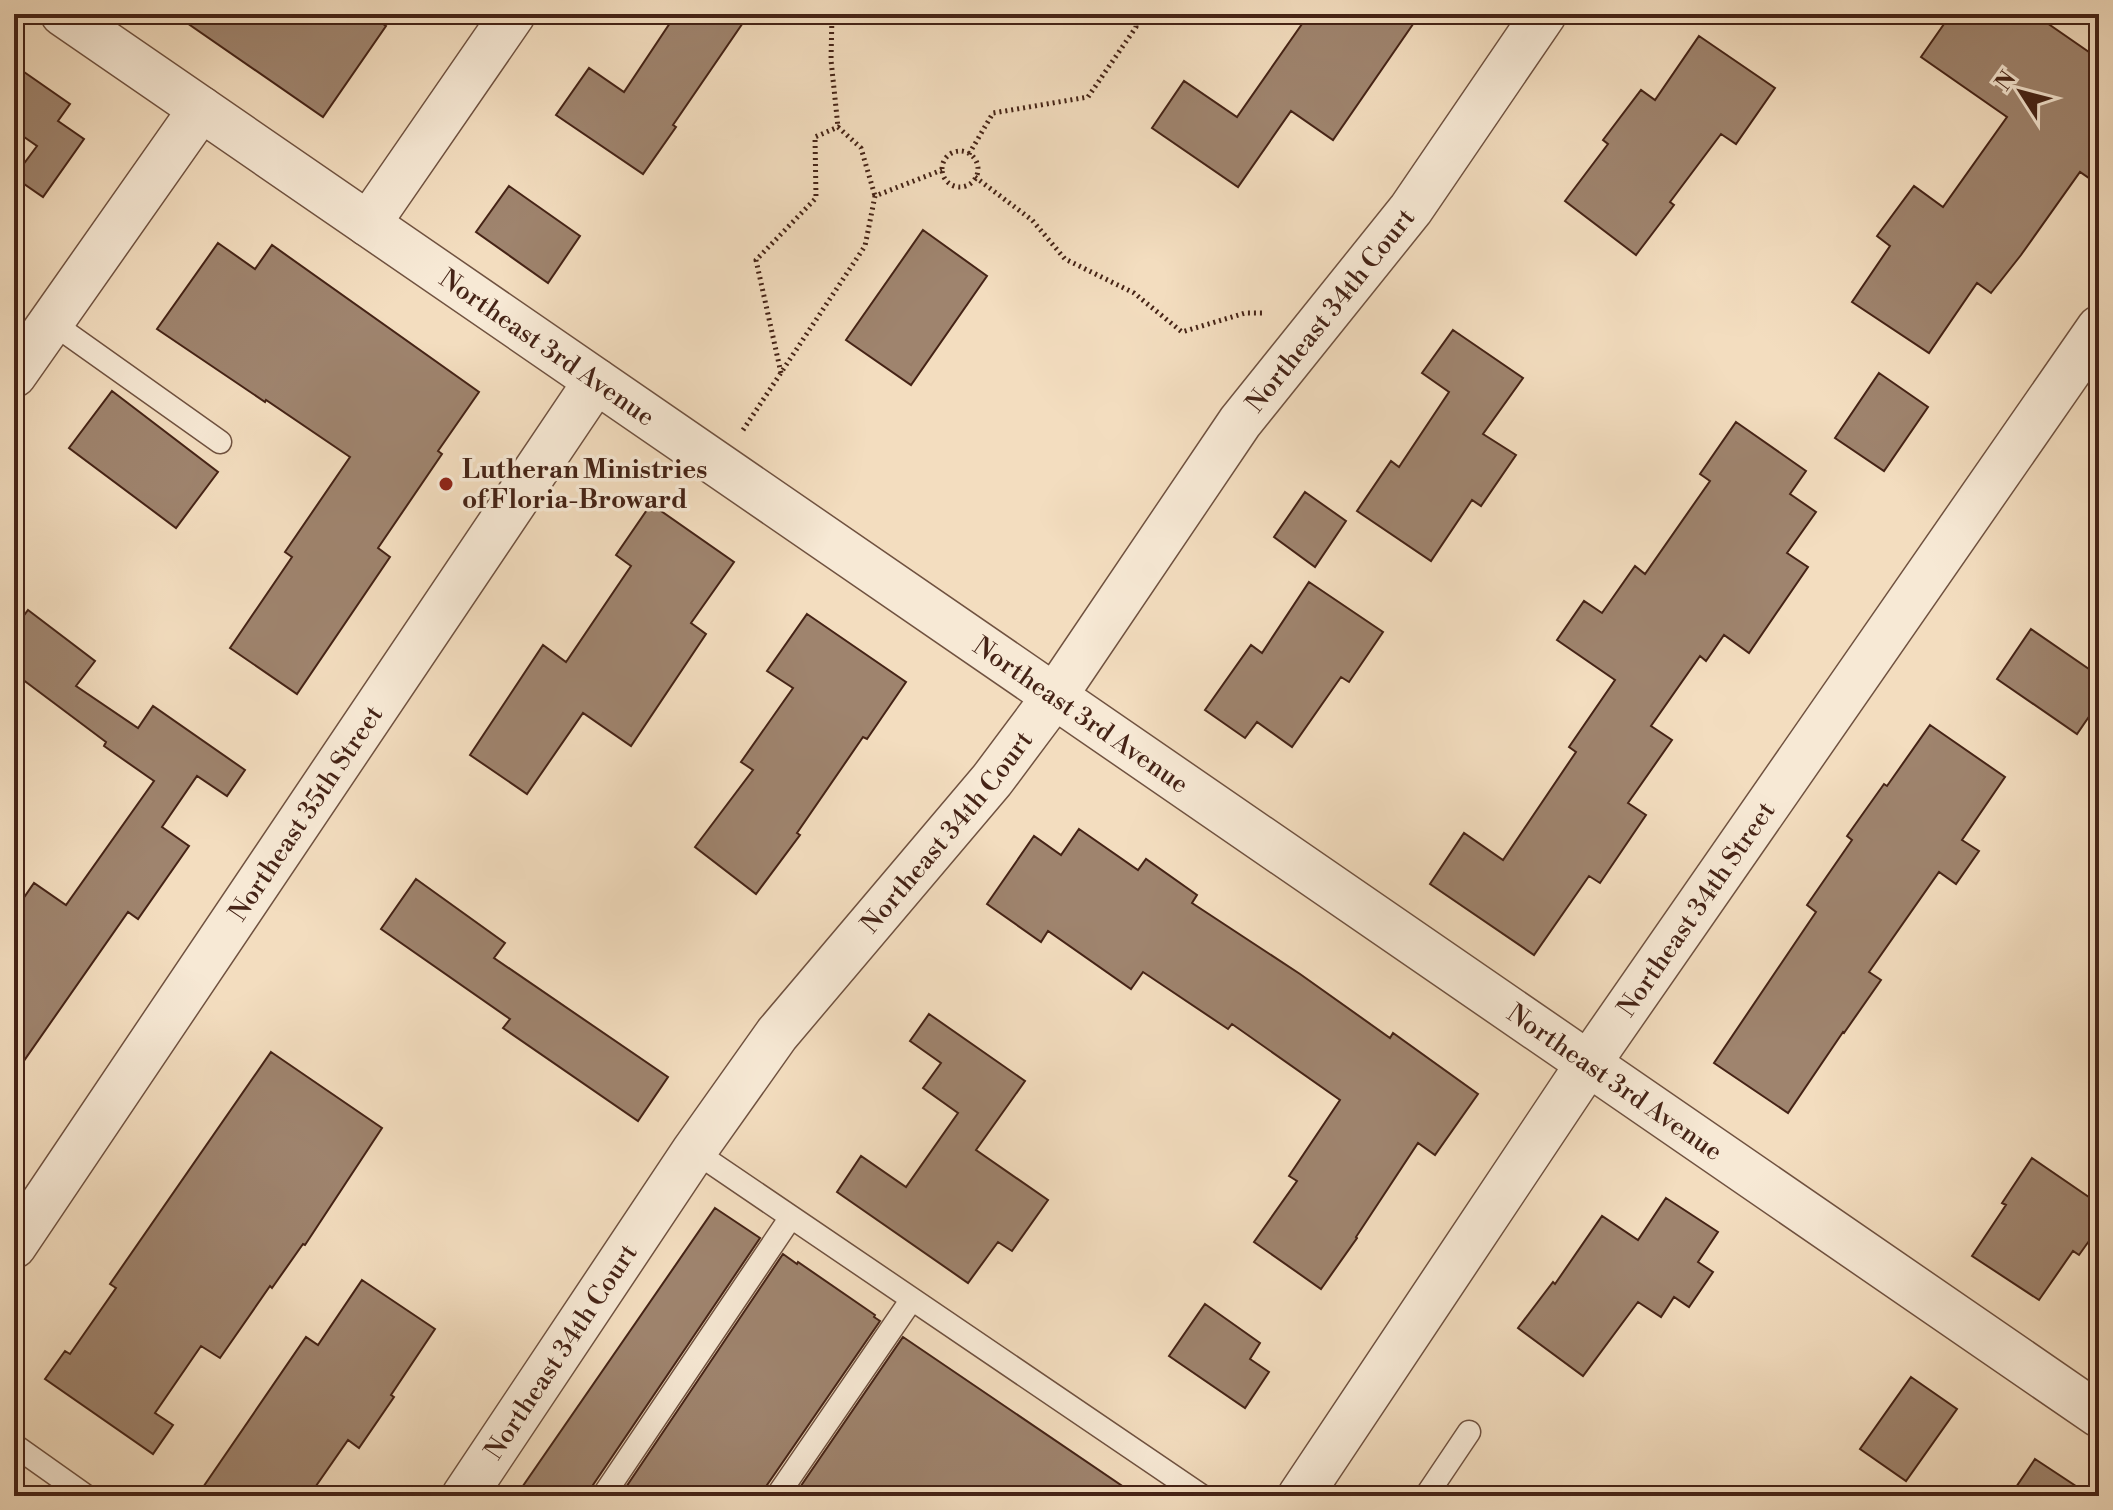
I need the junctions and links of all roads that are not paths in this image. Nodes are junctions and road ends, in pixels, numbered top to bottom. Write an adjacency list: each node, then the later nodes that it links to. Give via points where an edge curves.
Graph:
1 (63, 14): 4 (street, Northeast 3rd Avenue)
2 (513, 14): 5 (street)
3 (1544, 14): 11 (street, Northeast 34th Court, via 1411,209 1240,422)
4 (201, 109): 5 (street, Northeast 3rd Avenue); 6 (street)
5 (368, 224): 9 (street, Northeast 3rd Avenue)
6 (51, 322): 8 (street); 10 (lane)
7 (2099, 328): 12 (street, Northeast 34th Street)
8 (14, 375)
9 (596, 381): 11 (street, Northeast 3rd Avenue); 15 (street, Northeast 35th Street)
10 (220, 442)
11 (1054, 697): 12 (street, Northeast 3rd Avenue); 13 (street, Northeast 34th Court, via 992,780 777,1034)
12 (1588, 1064): 17 (street, Northeast 3rd Avenue); 25 (street, Northeast 34th Street)
13 (694, 1151): 14 (lane); 21 (street, Northeast 34th Court)
14 (791, 1217): 16 (lane); 22 (lane)
15 (14, 1246)
16 (912, 1299): 23 (lane); 24 (lane)
17 (2095, 1404)
18 (1469, 1432): 26 (lane)
19 (14, 1445): 20 (lane)
20 (86, 1496)
21 (464, 1496)
22 (603, 1496)
23 (777, 1496)
24 (1202, 1496)
25 (1300, 1496)
26 (1426, 1496)

